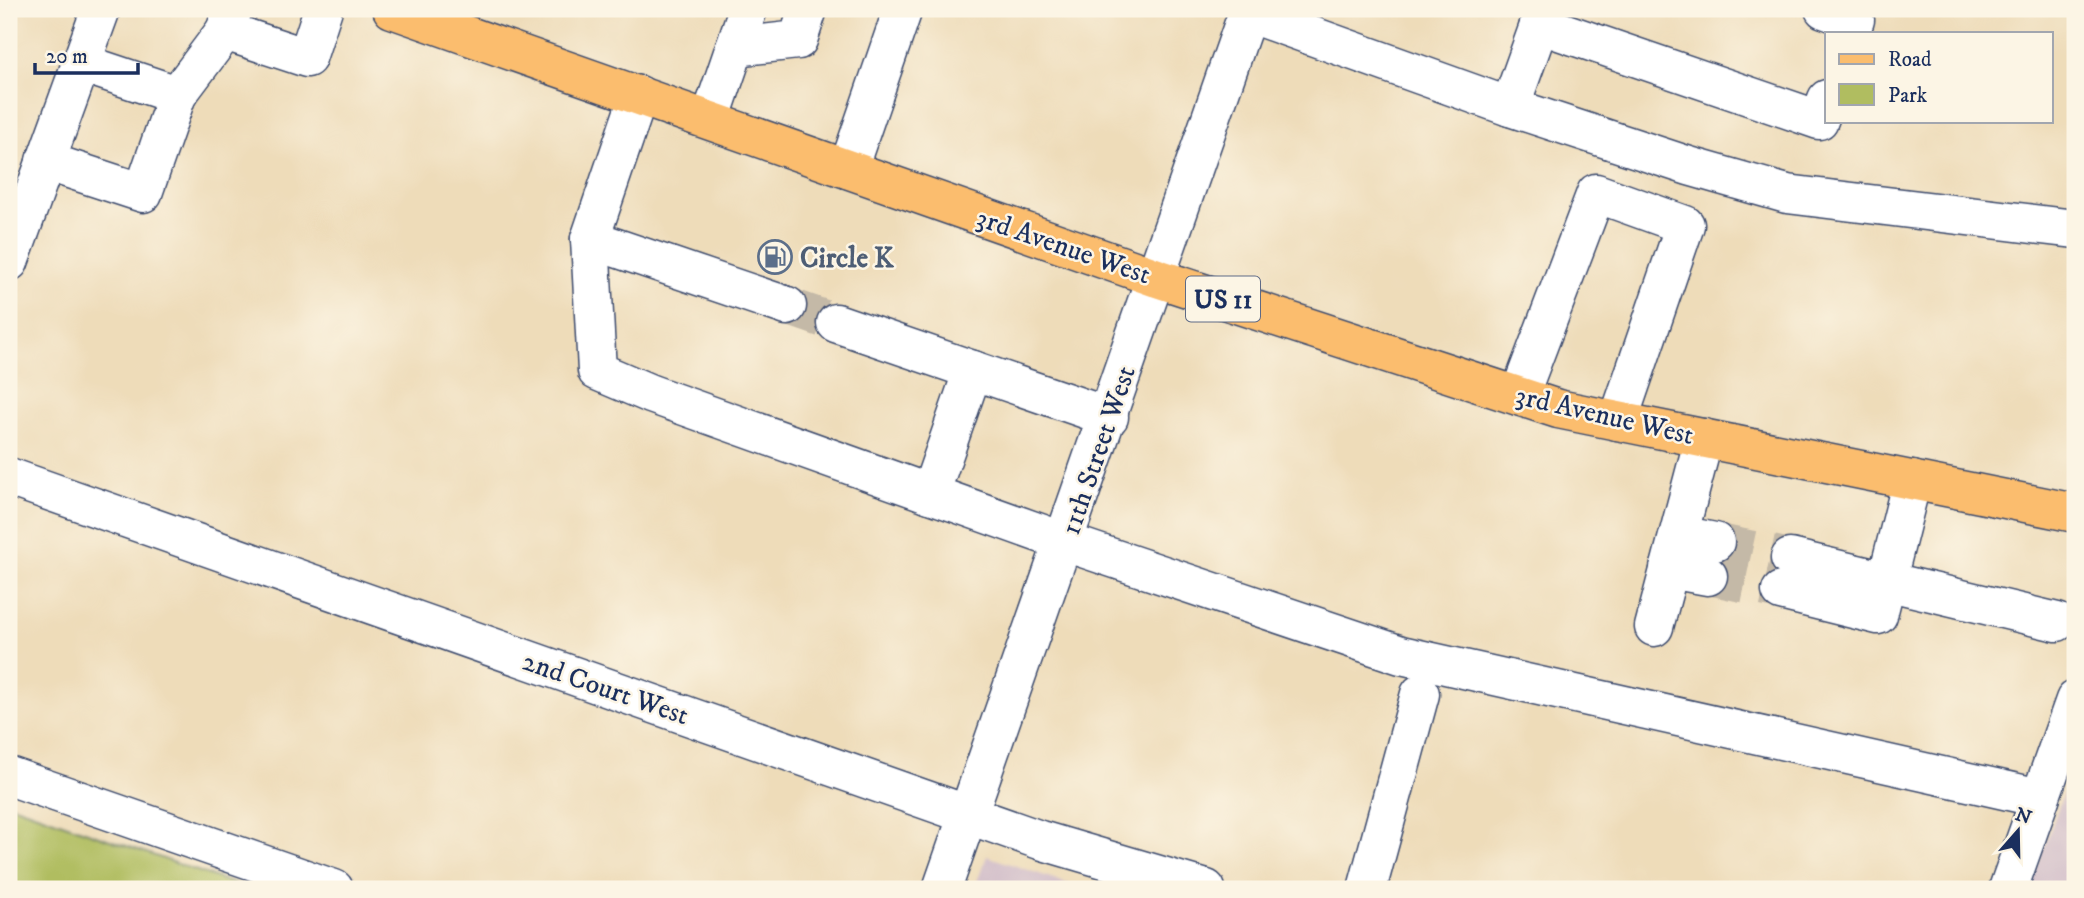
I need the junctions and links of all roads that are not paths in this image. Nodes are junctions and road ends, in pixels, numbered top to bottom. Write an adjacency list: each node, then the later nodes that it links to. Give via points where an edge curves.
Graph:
1 (101, 9): 13 (street)
2 (323, 9): 10 (street, via 307,58)
3 (392, 9): 15 (main road, 3rd Avenue West / US 11)
4 (748, 9): 12 (street)
5 (808, 9): 12 (street, via 798,40)
6 (903, 9): 20 (street)
7 (1824, 9): 11 (street, via 1855,20)
8 (1249, 11): 17 (street); 25 (street, 11th Street West)
9 (1542, 16): 16 (street, via 1819,120); 17 (street)
10 (229, 20): 14 (street)
11 (1850, 32)
12 (735, 47): 18 (street)
13 (81, 63): 14 (street); 19 (street)
14 (177, 95): 19 (street, via 143,193)
15 (639, 95): 18 (main road, 3rd Avenue West / US 11); 23 (street)
16 (1825, 104)
17 (1510, 107): 22 (street, via 1787,194)
18 (710, 120): 20 (main road, 3rd Avenue West / US 11)
19 (45, 161): 21 (street)
20 (848, 169): 25 (main road, 3rd Avenue West / US 11)
21 (19, 198): 24 (street)
22 (2075, 229)
23 (590, 239): 26 (street); 35 (street, via 597,371)
24 (9, 262)
25 (1157, 278): 29 (main road, 3rd Avenue West / US 11); 30 (street, 11th Street West)
26 (787, 306)
27 (836, 323): 28 (street)
28 (973, 370): 30 (street); 35 (street)
29 (1519, 396): 31 (main road, 3rd Avenue West / US 11); 31 (street, via 1595,193 1685,225)
30 (1109, 417): 37 (street, 11th Street West)
31 (1618, 421): 32 (main road, 3rd Avenue West / US 11)
32 (1704, 438): 34 (main road, 3rd Avenue West / US 11); 40 (street, via 1696,544)
33 (9, 477): 45 (street, 2nd Court West)
34 (1912, 480): 36 (main road, 3rd Avenue West / US 11); 38 (street)
35 (930, 494): 37 (street)
36 (2075, 513)
37 (1065, 542): 44 (street, via 1401,655); 45 (street, 11th Street West)
38 (1891, 568): 38 (street, via 1788,563 1878,615); 39 (street)
39 (2057, 622)
40 (1654, 627)
41 (1420, 694): 49 (street)
42 (2075, 700): 44 (street)
43 (9, 776): 46 (street)
44 (2040, 798): 50 (street)
45 (968, 814): 47 (street, 11th Street West); 48 (street, 2nd Court West)
46 (334, 889)
47 (942, 889)
48 (1206, 889)
49 (1367, 889)
50 (2008, 889)

